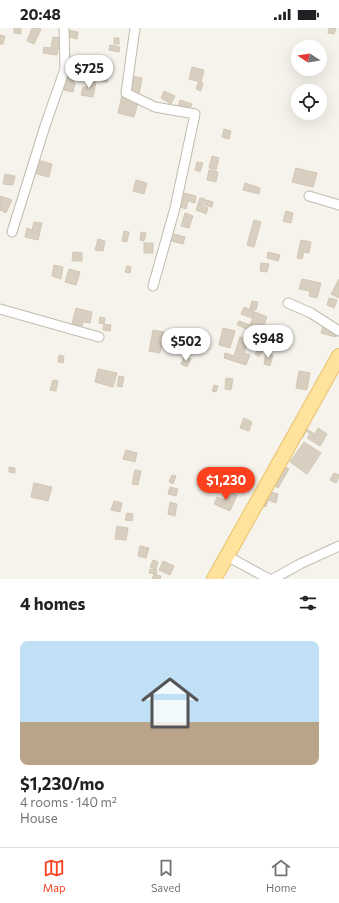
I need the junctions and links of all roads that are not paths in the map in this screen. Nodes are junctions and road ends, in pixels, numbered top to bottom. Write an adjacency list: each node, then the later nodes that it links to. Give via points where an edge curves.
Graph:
1 (64, 28): 5 (street, via 64,69)
2 (135, 28): 6 (street, via 126,92 155,107 195,114 175,208)
3 (309, 196): 4 (street)
4 (339, 205)
5 (12, 232)
6 (153, 286)
7 (288, 303): 9 (street, via 311,312)
8 (0, 309): 10 (street)
9 (339, 331)
10 (99, 336)
11 (339, 356): 13 (main road)
12 (339, 546): 16 (street)
13 (227, 556): 14 (main road); 15 (street)
14 (214, 579)
15 (269, 579)
16 (273, 579)

